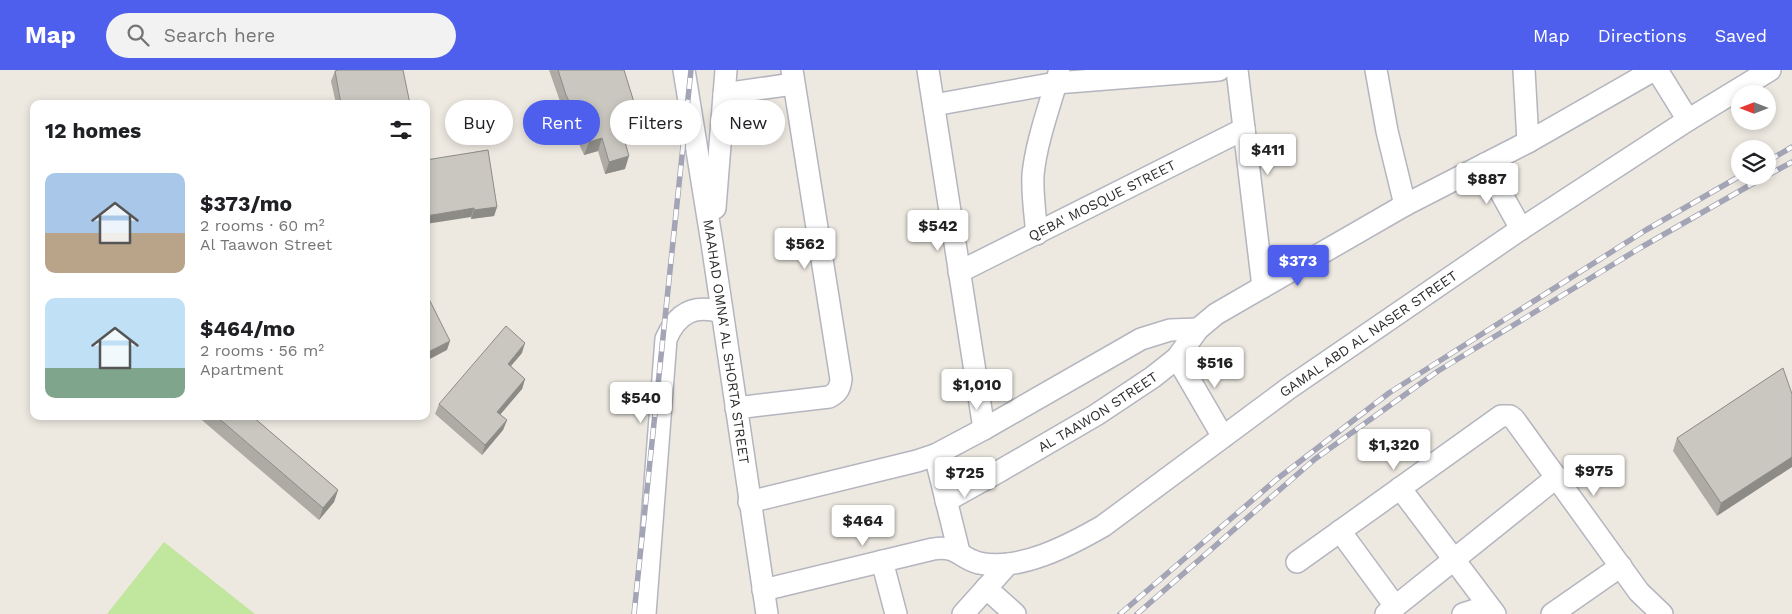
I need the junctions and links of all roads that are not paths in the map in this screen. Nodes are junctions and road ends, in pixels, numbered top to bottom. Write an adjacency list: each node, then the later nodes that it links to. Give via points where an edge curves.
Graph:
1 (684, 70): 23 (street, MAAHAD OMNA' AL SHORTA STREET)
2 (726, 70): 14 (street)
3 (928, 70): 15 (street)
4 (1219, 70): 10 (street)
5 (1237, 70): 17 (street)
6 (1376, 70): 20 (street)
7 (1524, 70): 18 (street)
8 (1655, 70): 16 (street); 18 (street, AL TAAWON STREET)
9 (1770, 70): 16 (street, GAMAL ABD AL NASER STREET)
10 (1184, 72): 12 (street)
11 (792, 77): 14 (street); 29 (street, via 840,387 829,397)
12 (1058, 77): 13 (street); 22 (street, via 1033,176)
13 (1024, 79): 15 (street)
14 (724, 94): 23 (street)
15 (934, 105): 24 (street)
16 (1688, 120): 21 (street, GAMAL ABD AL NASER STREET)
17 (1244, 129): 22 (street, QEBA' MOSQUE STREET); 25 (street)
18 (1528, 142): 19 (street, AL TAAWON STREET)
19 (1485, 164): 20 (street, AL TAAWON STREET); 21 (street)
20 (1405, 205): 25 (street, AL TAAWON STREET)
21 (1521, 229): 31 (street, GAMAL ABD AL NASER STREET)
22 (1037, 234): 24 (street, QEBA' MOSQUE STREET)
23 (712, 243): 26 (street, MAAHAD OMNA' AL SHORTA STREET)
24 (959, 272): 30 (street)
25 (1263, 287): 27 (street, AL TAAWON STREET, via 1216,314)
26 (722, 312): 29 (street, MAAHAD OMNA' AL SHORTA STREET); 48 (street, via 710,308 688,312 674,324 666,339)
27 (1198, 329): 28 (street, AL TAAWON STREET); 30 (street, via 1170,330 1141,339)
28 (1177, 358): 31 (street); 35 (street, AL TAAWON STREET, via 1096,415)
29 (736, 408): 36 (street, MAAHAD OMNA' AL SHORTA STREET)
30 (984, 429): 32 (street)
31 (1223, 437): 42 (street, GAMAL ABD AL NASER STREET, via 1103,526 1057,550)
32 (935, 454): 35 (street); 36 (street)
33 (1557, 477): 34 (street, via 1514,419 1505,415); 39 (street); 43 (street)
34 (1400, 488): 37 (street); 39 (street)
35 (946, 501): 38 (street)
36 (749, 502): 45 (street, MAAHAD OMNA' AL SHORTA STREET)
37 (1340, 531): 41 (street); 47 (street)
38 (959, 552): 40 (street, GAMAL ABD AL NASER STREET, via 942,547); 42 (street, GAMAL ABD AL NASER STREET, via 979,563)
39 (1454, 559): 46 (street); 47 (street)
40 (882, 561): 45 (street, GAMAL ABD AL NASER STREET); 50 (street)
41 (1297, 562)
42 (1008, 564): 44 (street)
43 (1621, 566): 54 (street); 55 (street, via 1639,592)
44 (986, 588): 51 (street); 52 (street)
45 (763, 590): 49 (street, MAAHAD OMNA' AL SHORTA STREET)
46 (1491, 610): 53 (street)
47 (1392, 611)
48 (645, 614)
49 (767, 614)
50 (896, 614)
51 (963, 614)
52 (1015, 614)
53 (1463, 614)
54 (1552, 614)
55 (1662, 614)

